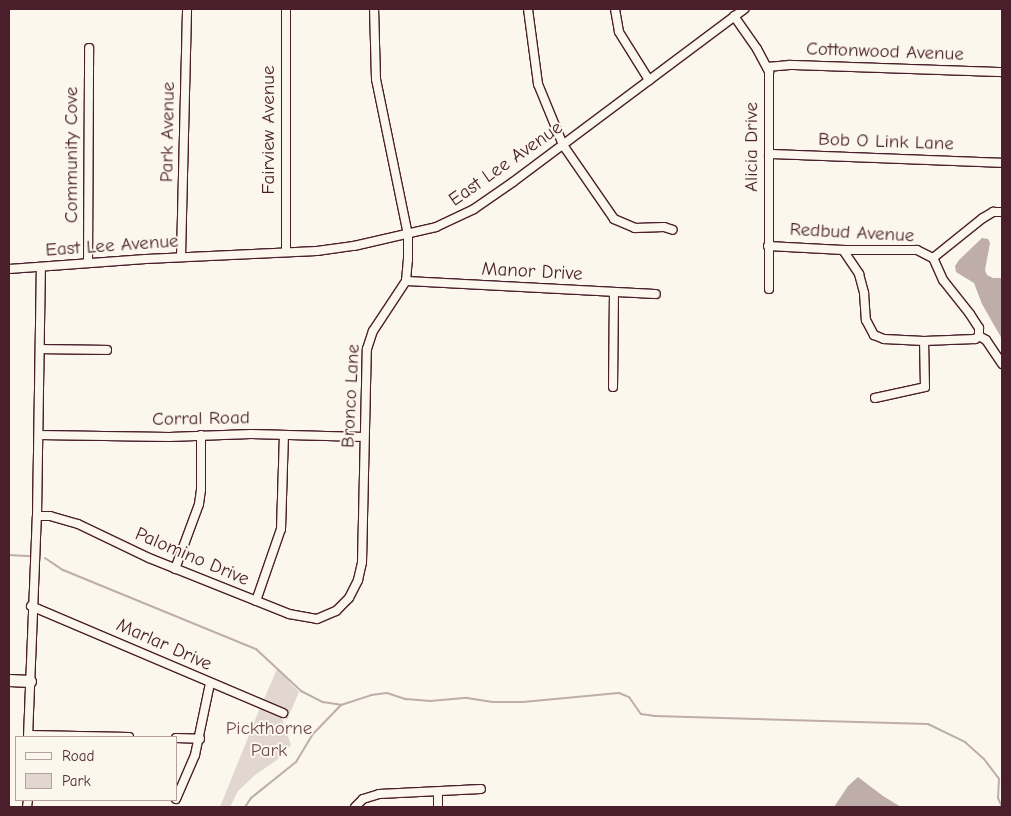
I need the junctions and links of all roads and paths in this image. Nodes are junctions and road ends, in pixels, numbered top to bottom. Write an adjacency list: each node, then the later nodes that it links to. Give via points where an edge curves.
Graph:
1 (187, 9): 21 (street, Park Avenue)
2 (286, 9): 20 (street, Fairview Avenue)
3 (374, 9): 17 (street, Bronco Lane, via 377,89)
4 (528, 9): 12 (street, via 538,84)
5 (615, 9): 11 (street, via 620,32)
6 (744, 9): 7 (street, East Lee Avenue)
7 (734, 16): 9 (street); 11 (street, East Lee Avenue)
8 (89, 48): 23 (street, Community Cove)
9 (767, 67): 10 (street, Cottonwood Avenue); 13 (street, Alicia Drive)
10 (1002, 72)
11 (649, 80): 12 (street, East Lee Avenue)
12 (563, 145): 16 (street, via 614,219 636,228 664,227); 17 (street, East Lee Avenue, via 474,209 436,227)
13 (769, 154): 14 (street, Bob O Link Lane); 18 (street, Alicia Drive)
14 (1002, 163)
15 (1002, 212): 22 (street, via 993,212)
16 (673, 230)
17 (408, 235): 20 (street, East Lee Avenue, via 337,249); 26 (street, Bronco Lane)
18 (768, 246): 19 (street, Redbud Avenue); 27 (street, Alicia Drive)
19 (843, 250): 22 (street, Redbud Avenue, via 917,250); 31 (street, via 859,274 866,320 874,335 884,339)
20 (286, 252): 21 (street, East Lee Avenue)
21 (181, 257): 23 (street, East Lee Avenue)
22 (933, 258): 30 (street, via 943,280 979,328)
23 (88, 263): 24 (street, East Lee Avenue)
24 (41, 267): 25 (street, East Lee Avenue); 32 (street)
25 (9, 269)
26 (406, 281): 28 (street, Manor Drive); 40 (street, Bronco Lane, via 370,338 366,356)
27 (768, 288)
28 (614, 292): 29 (street, Manor Drive); 35 (street)
29 (656, 294)
30 (979, 336): 31 (street, via 970,341); 34 (street, via 986,340)
31 (924, 341): 36 (street, via 925,387)
32 (40, 349): 33 (street); 37 (street)
33 (107, 350)
34 (1002, 364)
35 (613, 387)
36 (875, 398)
37 (39, 435): 38 (street, Corral Road); 41 (street)
38 (201, 435): 39 (street, Corral Road); 42 (street, via 202,490)
39 (284, 435): 40 (street, Corral Road); 43 (street, via 281,529)
40 (364, 437): 45 (street, Bronco Lane, via 361,568 353,590)
41 (36, 516): 42 (street, Palomino Drive, via 50,516 78,524); 44 (street)
42 (175, 569): 43 (street, Palomino Drive)
43 (256, 601): 45 (street, Palomino Drive, via 312,619)
44 (32, 606): 47 (street); 48 (street, Marlar Drive)
45 (336, 611)
46 (9, 680): 47 (street)
47 (30, 681): 50 (street)
48 (210, 683): 49 (street, Marlar Drive); 52 (street)
49 (283, 713)
50 (28, 736)
51 (178, 738): 52 (street)
52 (200, 740): 55 (street)
53 (482, 789): 54 (street)
54 (438, 792): 56 (street, via 379,794 363,798); 57 (street)
55 (178, 794)
56 (355, 807)
57 (438, 807)

